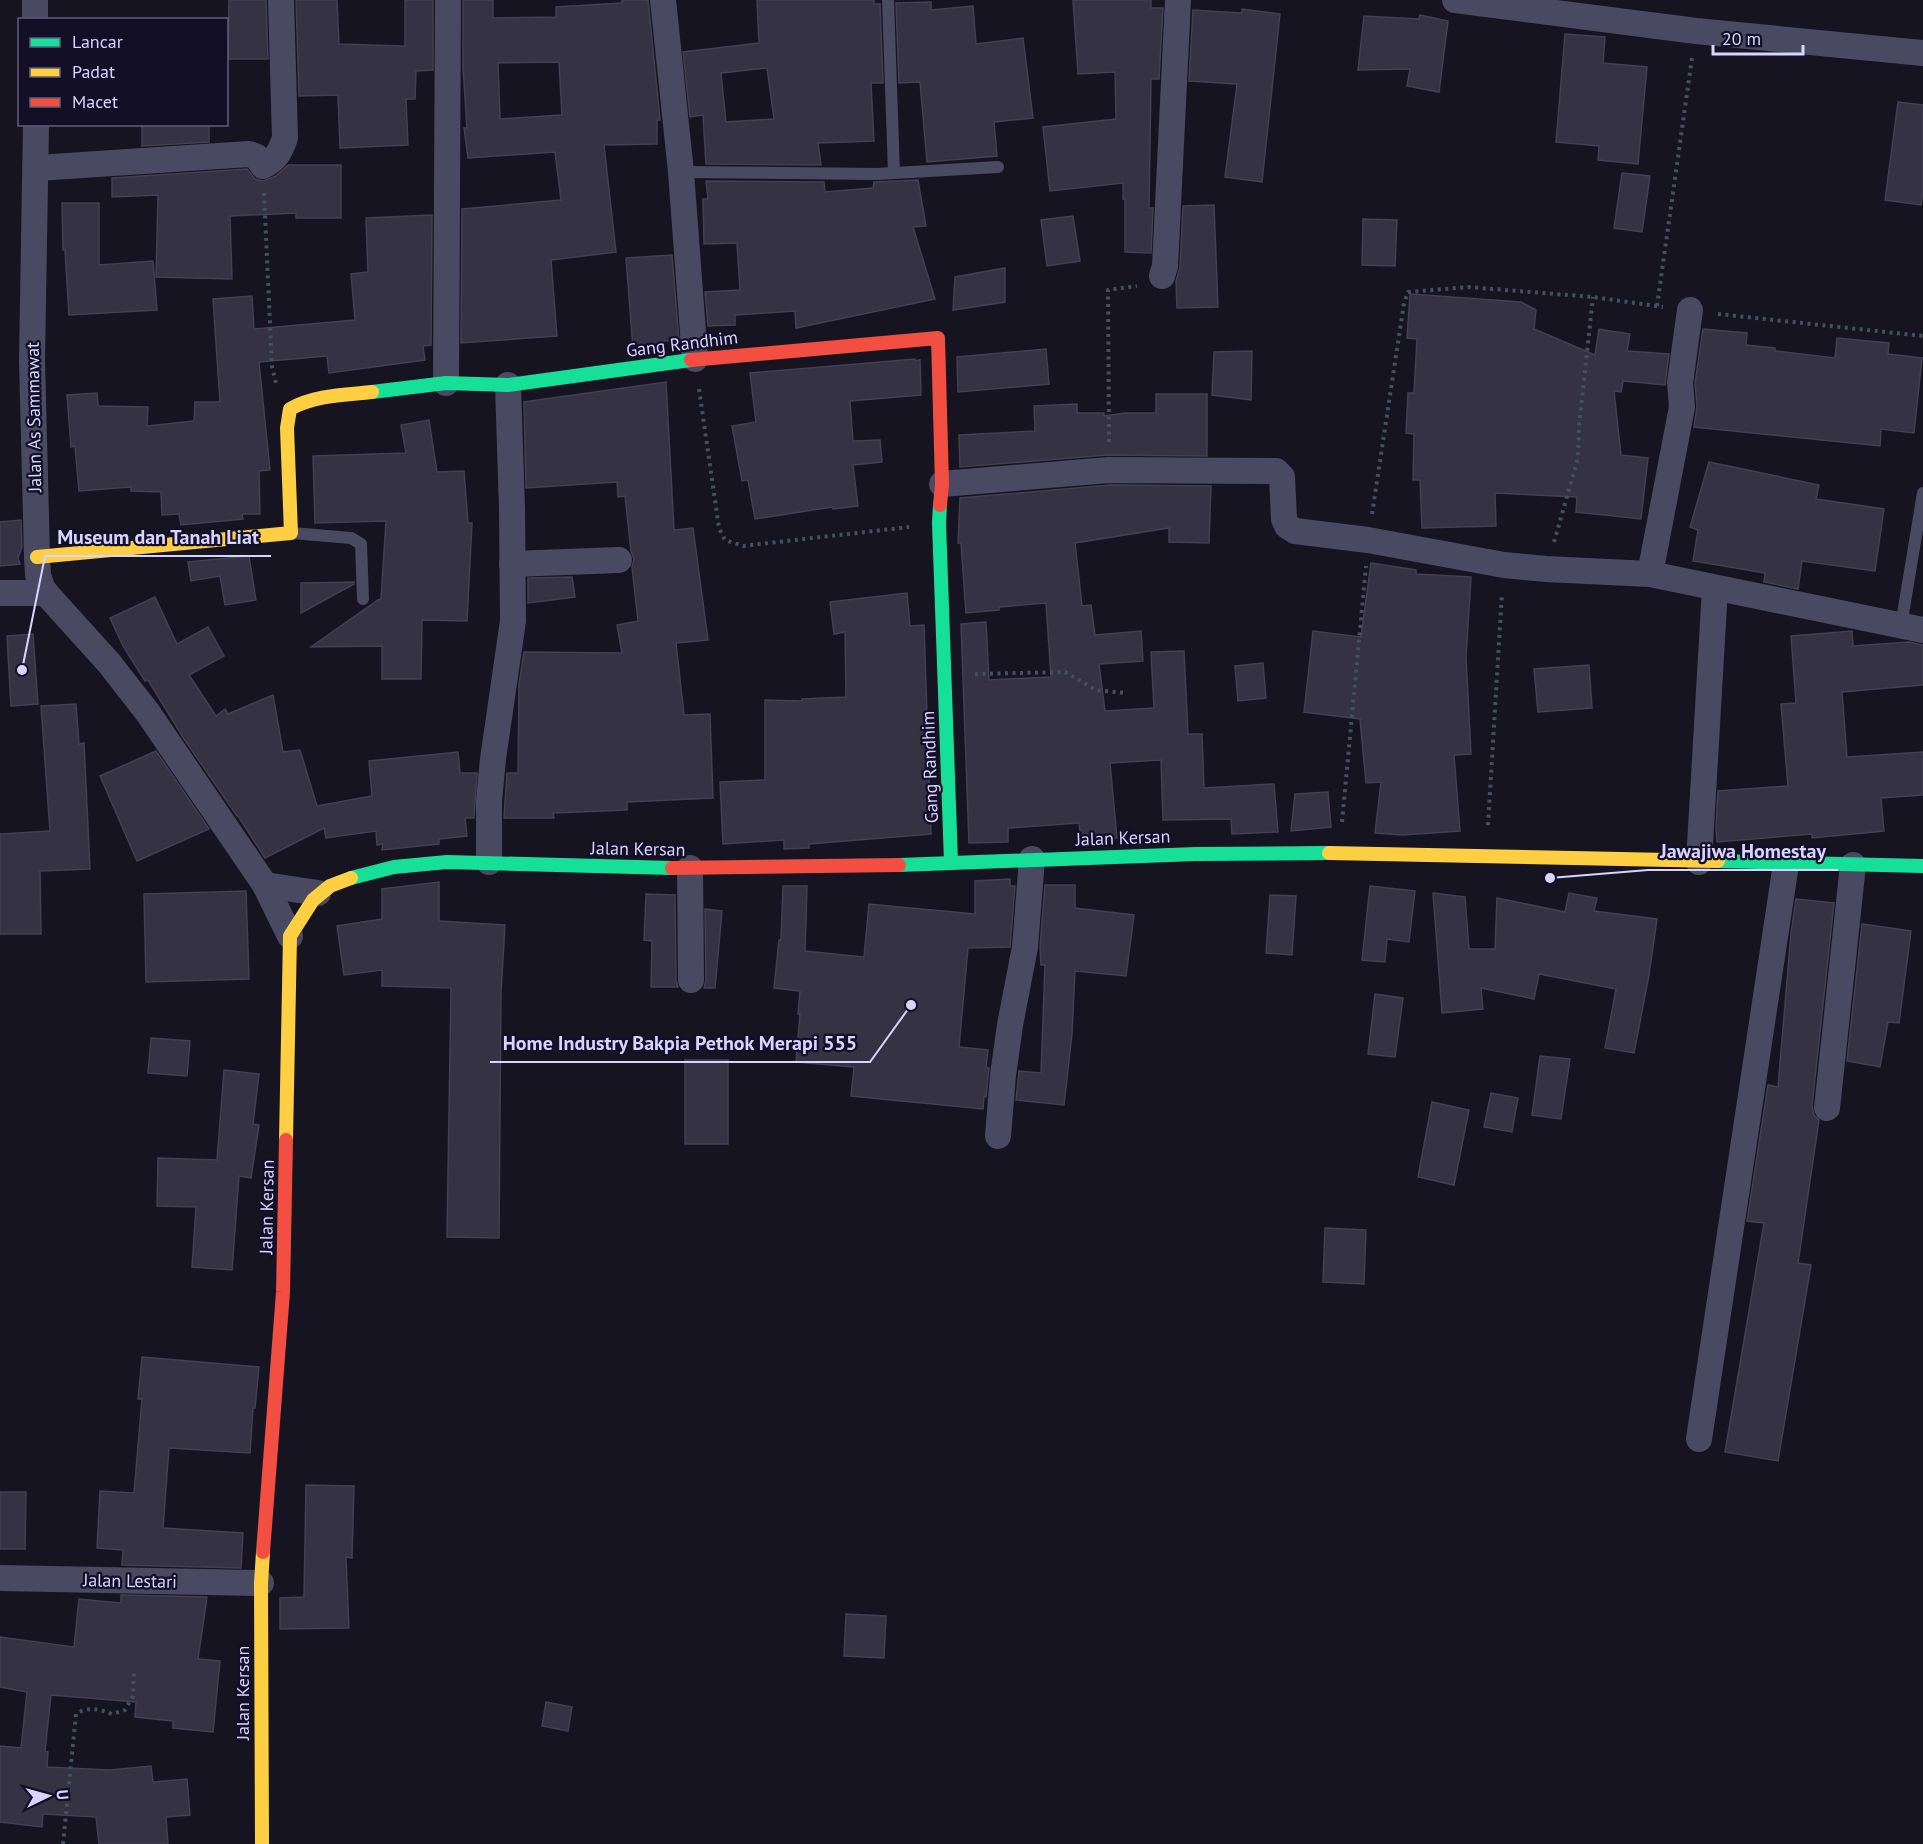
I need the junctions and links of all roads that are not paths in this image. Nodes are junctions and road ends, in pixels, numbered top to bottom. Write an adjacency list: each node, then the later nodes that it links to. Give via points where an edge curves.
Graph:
1 (35, 0): 8 (street)
2 (281, 0): 12 (street, via 285,138 273,161 263,166 249,154)
3 (447, 0): 18 (street)
4 (663, 0): 13 (street)
5 (888, 0): 14 (lane)
6 (1178, 0): 15 (street)
7 (1455, 0): 9 (street, via 1696,31)
8 (35, 18)
9 (1923, 52)
10 (36, 126): 12 (street, Jalan As Sammawat)
11 (998, 167): 14 (lane)
12 (37, 168): 23 (street, Jalan As Sammawat, via 32,360)
13 (681, 172): 14 (lane); 17 (street)
14 (894, 173)
15 (1162, 276)
16 (1689, 316): 26 (street, via 1680,383 1682,406)
17 (695, 358): 19 (street, Gang Randhim); 20 (street, Gang Randhim, via 938,338)
18 (446, 383): 19 (street, Gang Randhim); 22 (street, Gang Randhim, via 316,398 290,410 287,428)
19 (508, 385): 25 (street)
20 (942, 484): 26 (street, via 1109,470 1276,471 1282,477 1284,519 1295,531 1504,564); 34 (street, Gang Randhim, via 939,523)
21 (1923, 493): 31 (lane)
22 (291, 533): 23 (street); 30 (lane, via 351,538 361,544)
23 (37, 556): 29 (street, Jalan As Sammawat, via 38,575)
24 (619, 560): 25 (street)
25 (512, 564): 33 (street, via 513,621 494,749)
26 (1650, 574): 27 (street)
27 (1715, 588): 31 (street); 35 (street)
28 (0, 593): 29 (street)
29 (46, 593): 40 (street, Jalan As Sammawat, via 148,713)
30 (363, 599)
31 (1912, 628)
32 (1032, 859): 34 (street, Jalan Kersan); 35 (street, Jalan Kersan, via 1315,853); 45 (street, via 1025,947 1010,1025)
33 (489, 862): 39 (street, Jalan Kersan); 41 (street, Jalan Kersan, via 375,871 336,882)
34 (951, 862): 39 (street, Jalan Kersan)
35 (1699, 862): 36 (street, Jalan Kersan)
36 (1786, 864): 37 (street, Jalan Kersan); 46 (street)
37 (1853, 865): 38 (street, Jalan Kersan); 44 (street)
38 (1923, 866)
39 (690, 868): 43 (street)
40 (265, 885): 41 (street); 42 (street, Jalan As Sammawat)
41 (318, 893): 42 (street, Jalan Kersan)
42 (290, 936): 48 (street, Jalan Kersan, via 283,1302)
43 (691, 980)
44 (1827, 1108)
45 (998, 1136)
46 (1699, 1439)
47 (0, 1578): 48 (street, Jalan Lestari)
48 (261, 1583): 49 (street, Jalan Kersan)
49 (262, 1844)

